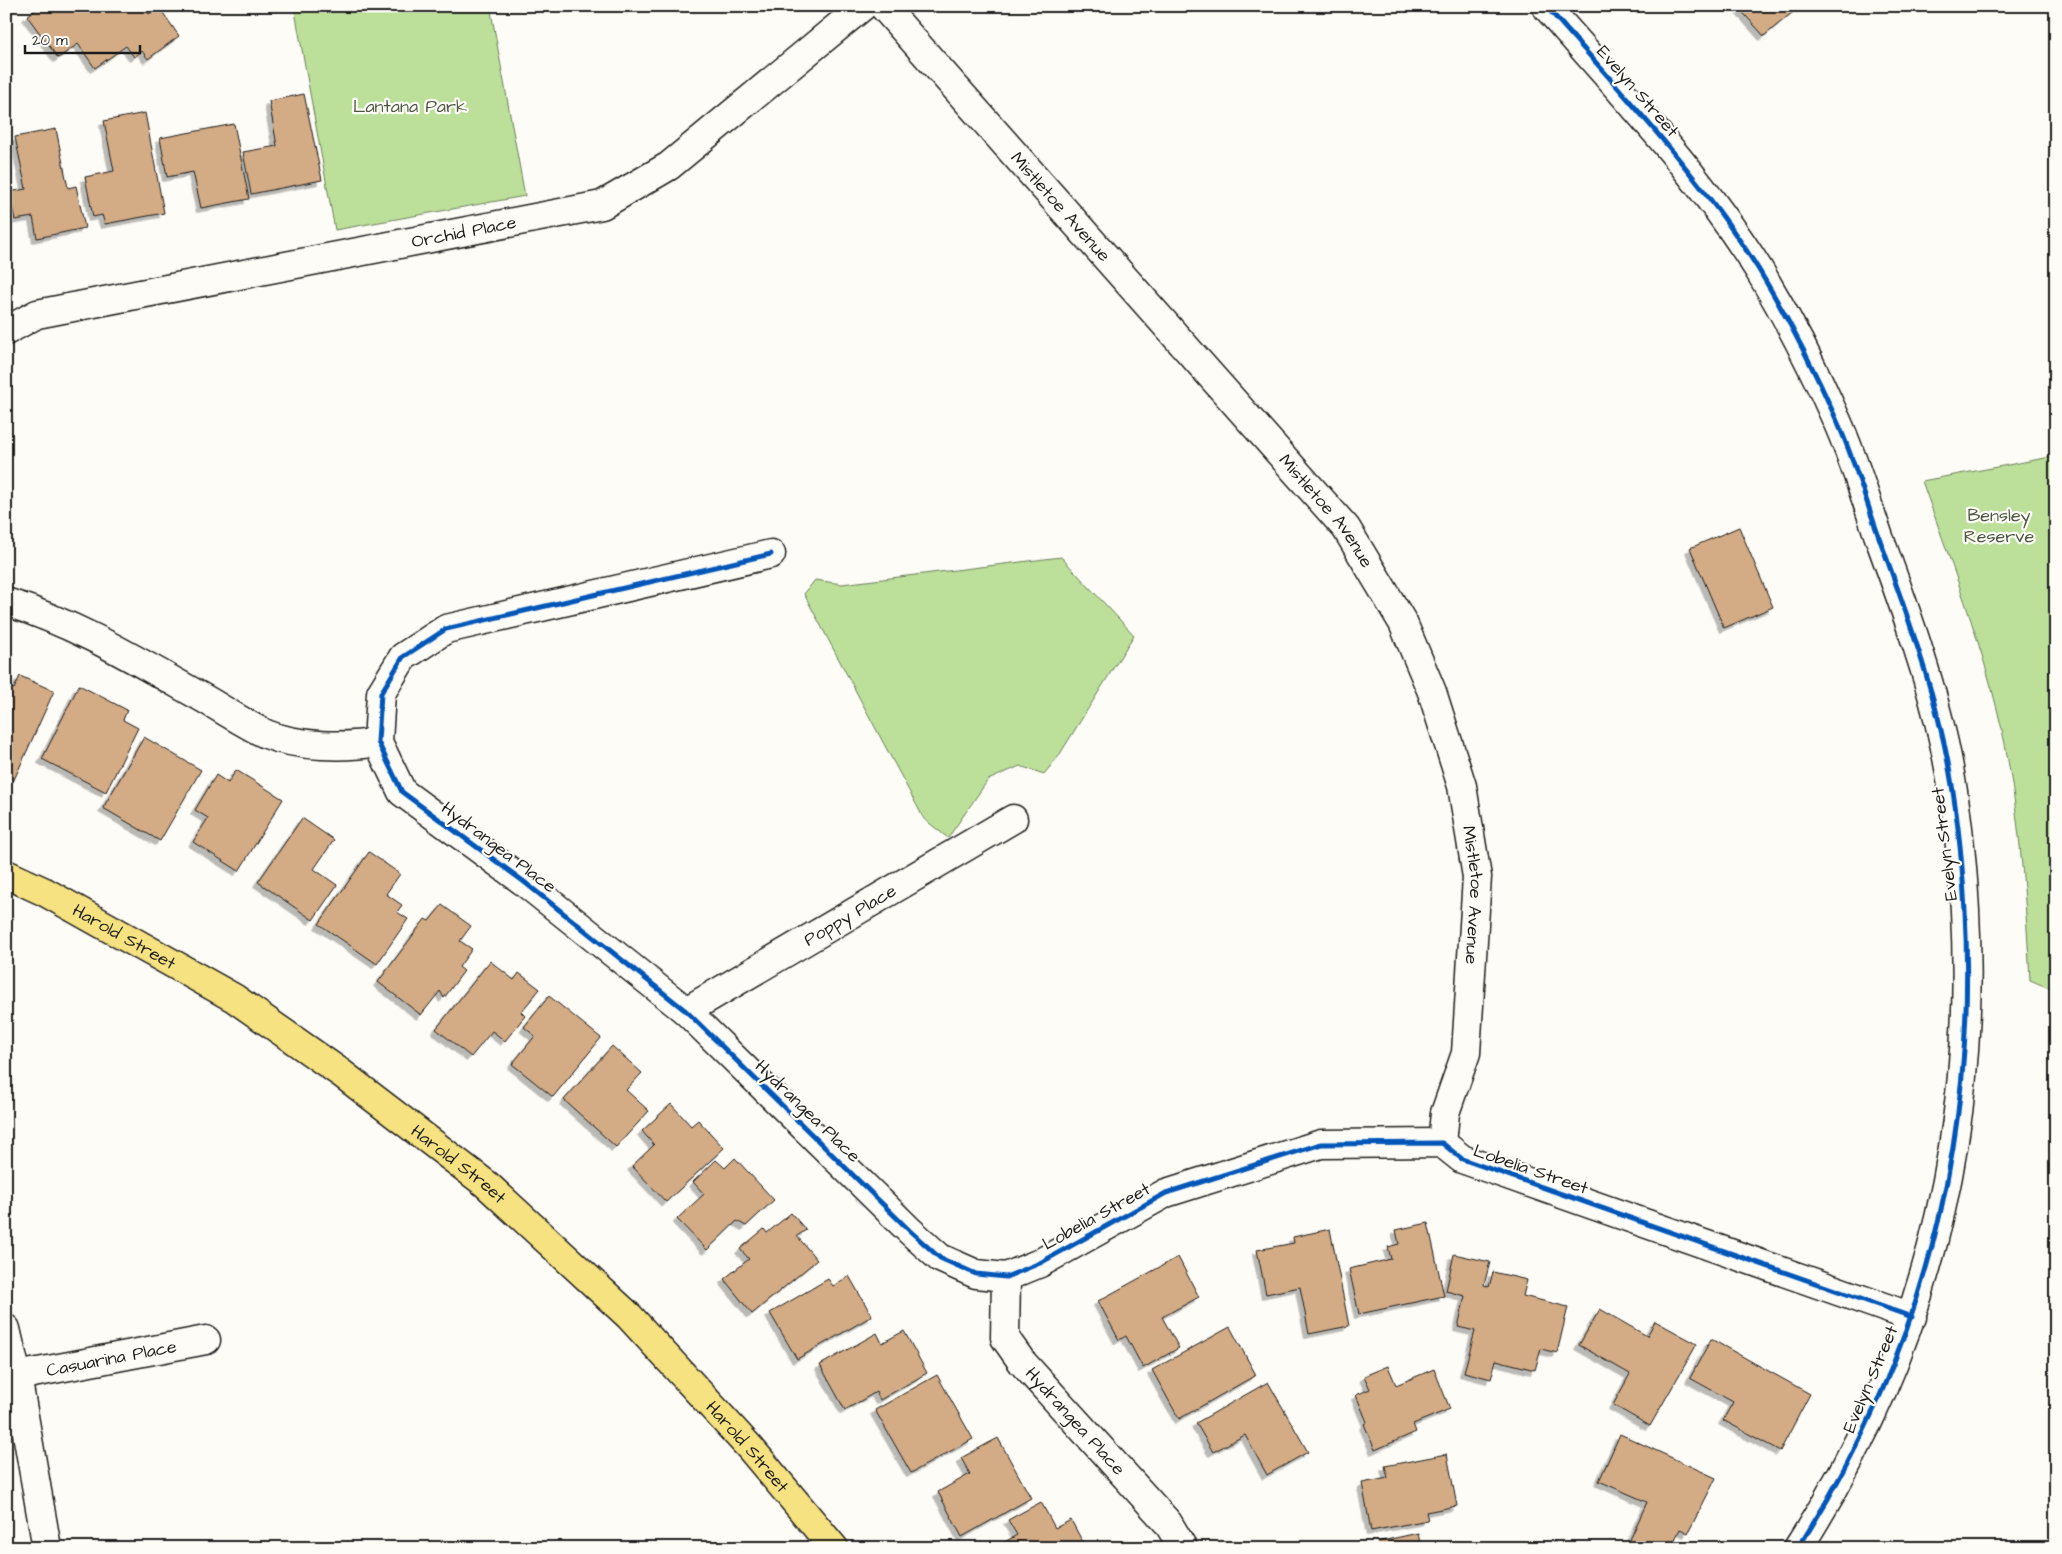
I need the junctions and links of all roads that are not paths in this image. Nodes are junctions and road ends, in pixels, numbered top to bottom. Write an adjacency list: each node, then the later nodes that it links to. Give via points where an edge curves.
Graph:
1 (863, 6): 4 (street, Orchid Place, via 669,166 602,205 37,314)
2 (883, 6): 11 (street, Mistletoe Avenue, via 1346,528 1403,623 1432,692 1462,786 1477,877 1466,1053 1445,1113)
3 (1546, 6): 13 (street, Evelyn Street, via 1644,117 1722,215 1792,327 1838,423 1921,658 1944,743 1960,840 1968,967 1966,1041 1953,1157)
4 (6, 330)
5 (771, 554): 7 (street, via 446,629 403,657 382,693)
6 (6, 602): 7 (street, via 99,640 267,734 313,745)
7 (378, 742): 10 (street, Hydrangea Place, via 402,792 523,881)
8 (1013, 819): 10 (street, Poppy Place)
9 (6, 874): 18 (main road, Harold Street, via 45,892 234,998 342,1073 486,1184 629,1316 750,1449)
10 (686, 1011): 12 (street, Hydrangea Place, via 940,1258 976,1274)
11 (1442, 1143): 12 (street, Lobelia Street, via 1321,1144 1166,1193 1040,1263); 13 (street, Lobelia Street, via 1462,1159)
12 (1006, 1277): 19 (street, Hydrangea Place, via 1005,1338 1022,1362 1168,1523)
13 (1912, 1317): 20 (street, Evelyn Street, via 1874,1411 1826,1505)
14 (6, 1329): 16 (street)
15 (206, 1340): 16 (street, Casuarina Place)
16 (17, 1376): 17 (street)
17 (48, 1548)
18 (834, 1548)
19 (1183, 1548)
20 (1798, 1548)

